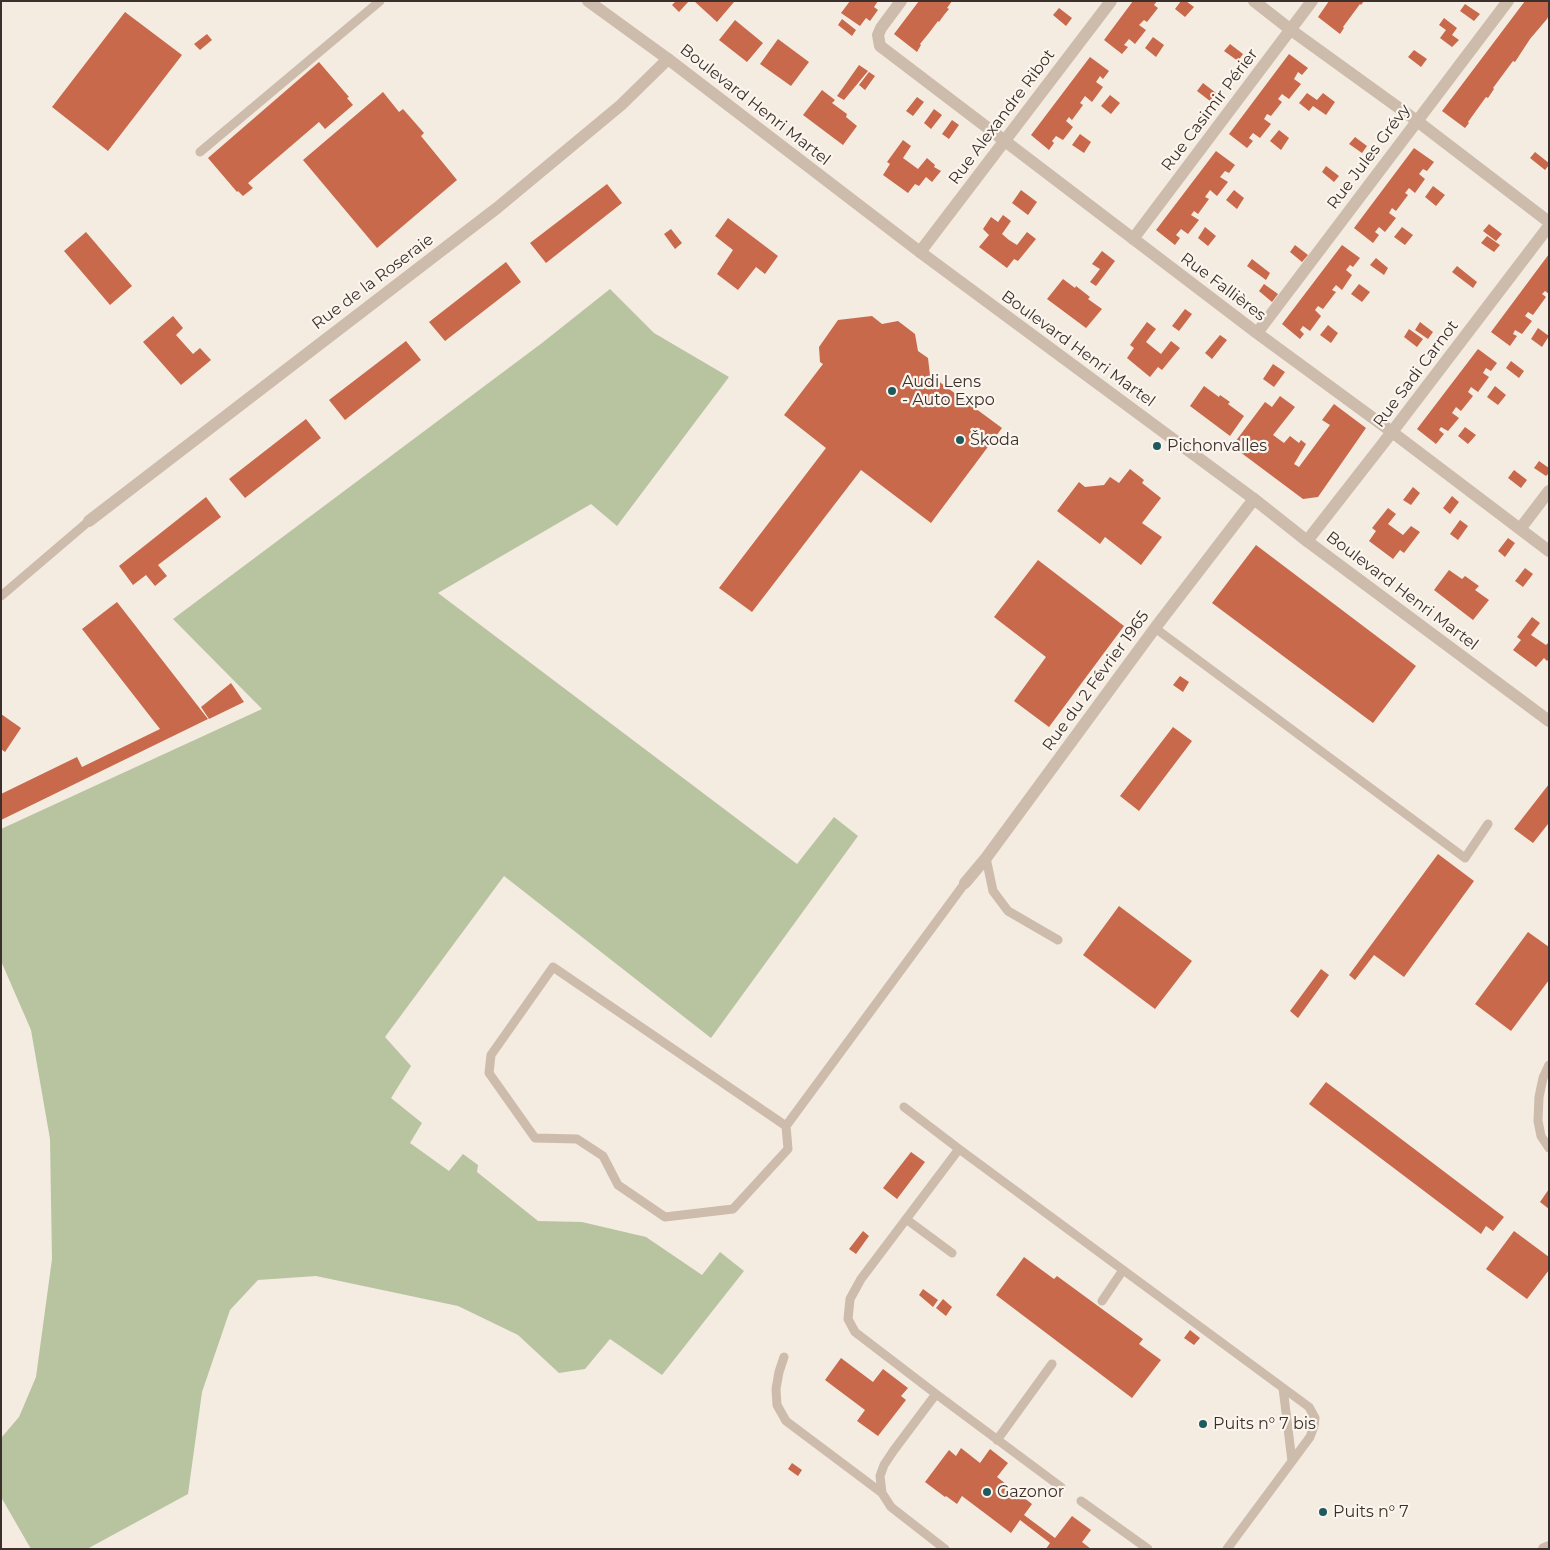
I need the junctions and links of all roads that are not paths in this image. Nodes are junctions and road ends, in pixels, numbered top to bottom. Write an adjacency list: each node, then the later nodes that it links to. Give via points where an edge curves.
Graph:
1 (380, 1): 12 (lane)
2 (588, 1): 9 (street, Boulevard Henri Martel)
3 (901, 1): 11 (street, Rue Fallières, via 881,28 878,35 880,46)
4 (1111, 1): 11 (street, Rue Alexandre Ribot)
5 (1254, 1): 8 (street)
6 (1312, 1): 8 (street, Rue Casimir Périer)
7 (1508, 1): 10 (street, Rue Jules Grévy)
8 (1291, 30): 10 (street); 15 (street, Rue Casimir Périer)
9 (668, 59): 16 (street, Boulevard Henri Martel); 21 (street, Rue de la Roseraie, via 621,105 497,208)
10 (1417, 121): 13 (street); 17 (street, Rue Jules Grévy)
11 (1005, 141): 15 (street, Rue Fallières); 16 (street, Rue Alexandre Ribot)
12 (200, 152)
13 (1549, 222)
14 (1549, 226): 18 (street, Rue Sadi Carnot)
15 (1133, 239): 17 (street, Rue Fallières)
16 (920, 252): 20 (street, Boulevard Henri Martel)
17 (1257, 333): 18 (street, Rue Fallières)
18 (1392, 432): 22 (street, Rue Fallières); 23 (street, Rue Sadi Carnot)
19 (1549, 491): 22 (street)
20 (1254, 499): 23 (street, Boulevard Henri Martel); 26 (street, Rue du 2 Février 1965)
21 (89, 520): 25 (lane)
22 (1520, 529): 24 (street, Rue Fallières)
23 (1307, 541): 27 (street, Boulevard Henri Martel)
24 (1549, 551)
25 (1, 596)
26 (1155, 628): 28 (lane, via 1465,858); 29 (street, Rue du 2 Février 1965)
27 (1549, 721)
28 (1488, 824)
29 (986, 858): 30 (street, Rue du 2 Février 1965); 31 (lane, via 993,891 1008,911)
30 (965, 883): 34 (lane)
31 (1058, 940)
32 (1549, 1065): 36 (lane, via 1539,1097 1538,1121 1541,1136)
33 (904, 1107): 35 (lane)
34 (786, 1126): 34 (lane, via 788,1149 734,1209 666,1217 618,1185 604,1156 577,1139 535,1138 489,1073 491,1055 553,967)
35 (959, 1148): 37 (lane); 39 (lane)
36 (1549, 1148)
37 (906, 1218): 38 (lane); 44 (lane, via 861,1279 850,1299 848,1319 855,1332)
38 (952, 1253)
39 (1123, 1270): 40 (lane); 43 (lane)
40 (1102, 1301)
41 (784, 1357): 48 (lane, via 776,1389 777,1406 786,1421)
42 (1052, 1364): 45 (lane)
43 (1283, 1388): 46 (lane); 46 (lane, via 1309,1407 1315,1418 1310,1437)
44 (936, 1394): 45 (lane); 48 (lane, via 884,1465 880,1476)
45 (997, 1440): 47 (lane)
46 (1292, 1461): 53 (lane)
47 (1061, 1487)
48 (882, 1493): 51 (lane, via 891,1507)
49 (1081, 1501): 52 (lane)
50 (1549, 1547): 54 (street)
51 (945, 1549)
52 (1148, 1549)
53 (1227, 1549)
54 (1544, 1549)

